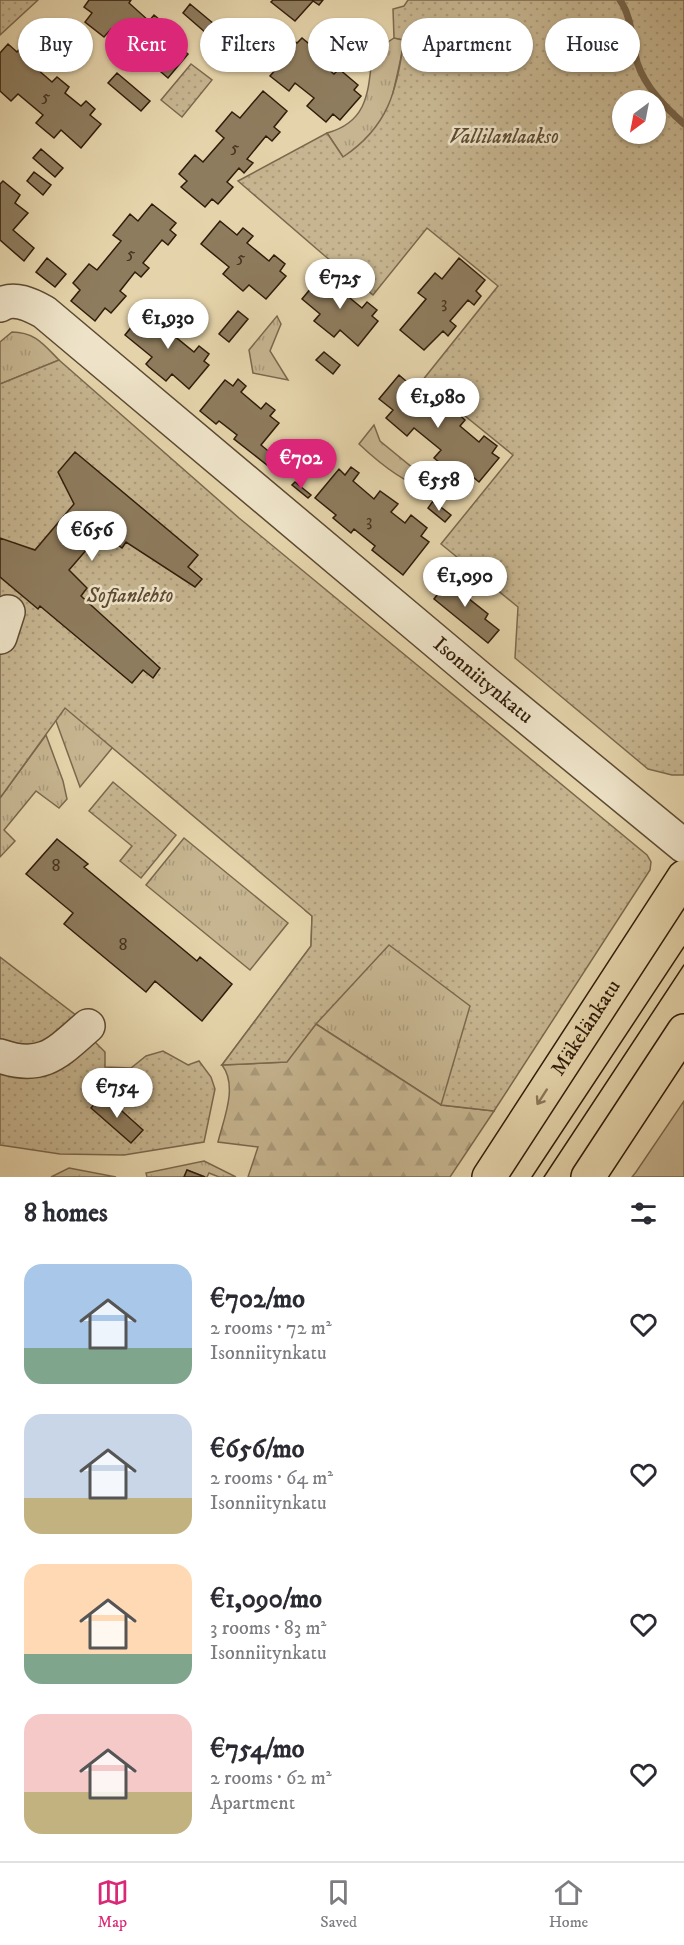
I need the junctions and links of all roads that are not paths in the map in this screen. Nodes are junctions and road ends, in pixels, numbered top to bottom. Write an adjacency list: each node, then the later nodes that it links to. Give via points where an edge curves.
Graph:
1 (5, 293): 2 (street, Isonniitynkatu, via 44,312)
2 (684, 846)
3 (684, 877): 7 (main road, Mäkelänkatu, one-way to 7)
4 (88, 1026): 6 (street, via 55,1055 22,1061)
5 (684, 1031): 8 (main road)
6 (0, 1056)
7 (489, 1177)
8 (588, 1177)

